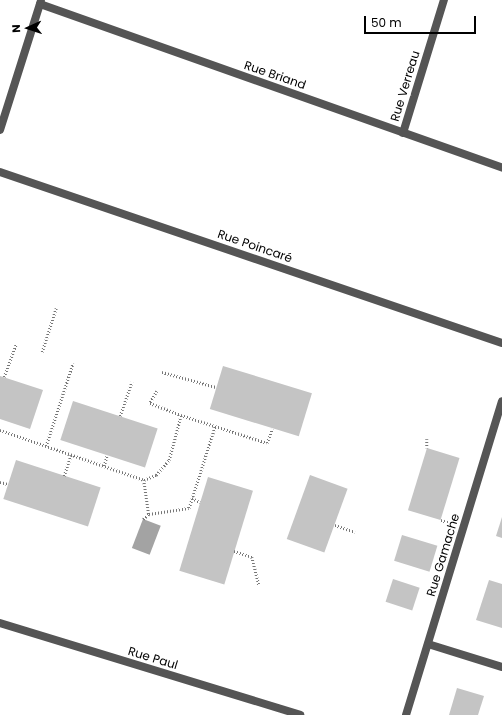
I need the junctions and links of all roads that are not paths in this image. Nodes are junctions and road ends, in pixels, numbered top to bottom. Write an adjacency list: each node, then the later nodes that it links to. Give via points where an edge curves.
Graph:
1 (444, 0): 4 (street, Rue Verreau)
2 (41, 2): 3 (street); 4 (street, Rue Briand)
3 (0, 130)
4 (403, 133): 5 (street, Rue Briand)
5 (502, 168)
6 (0, 172): 7 (street, Rue Poincaré)
7 (502, 343)
8 (502, 401): 10 (street, Rue Gamache)
9 (0, 623): 12 (street, Rue Paul)
10 (428, 644): 11 (street); 13 (street, Rue Gamache)
11 (502, 667)
12 (300, 715)
13 (406, 715)

